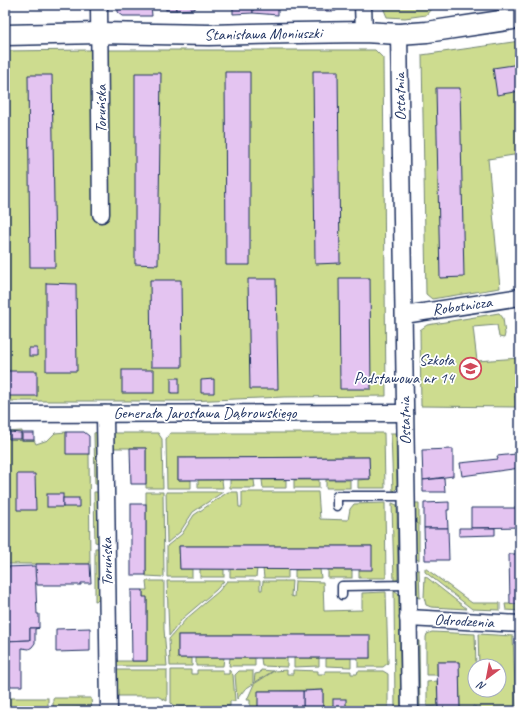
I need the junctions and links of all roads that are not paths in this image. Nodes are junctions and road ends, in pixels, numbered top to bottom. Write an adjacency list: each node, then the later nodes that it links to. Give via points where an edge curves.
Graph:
1 (99, 5): 5 (street, Toruńska)
2 (363, 5): 4 (street)
3 (520, 18): 6 (street, Stanisława Moniuszki)
4 (364, 32): 5 (street, Stanisława Moniuszki, via 209,35); 6 (street, Stanisława Moniuszki)
5 (100, 33): 7 (street, Stanisława Moniuszki); 8 (street, Toruńska)
6 (399, 34): 10 (street, Ostatnia)
7 (5, 35)
8 (101, 214)
9 (520, 297): 10 (street, Robotnicza)
10 (404, 314): 11 (street, Ostatnia)
11 (405, 413): 13 (street, Generała Jarosława Dąbrowskiego); 14 (street, Ostatnia)
12 (5, 414): 13 (street, Generała Jarosława Dąbrowskiego)
13 (105, 414): 20 (street, Toruńska)
14 (407, 496): 15 (lane, via 337,496); 16 (street, Ostatnia)
15 (336, 506)
16 (408, 585): 17 (lane, via 342,586); 18 (street, Ostatnia)
17 (342, 595)
18 (408, 618): 19 (street, Odrodzenia); 21 (street, Ostatnia)
19 (520, 624)
20 (109, 710)
21 (410, 711)

